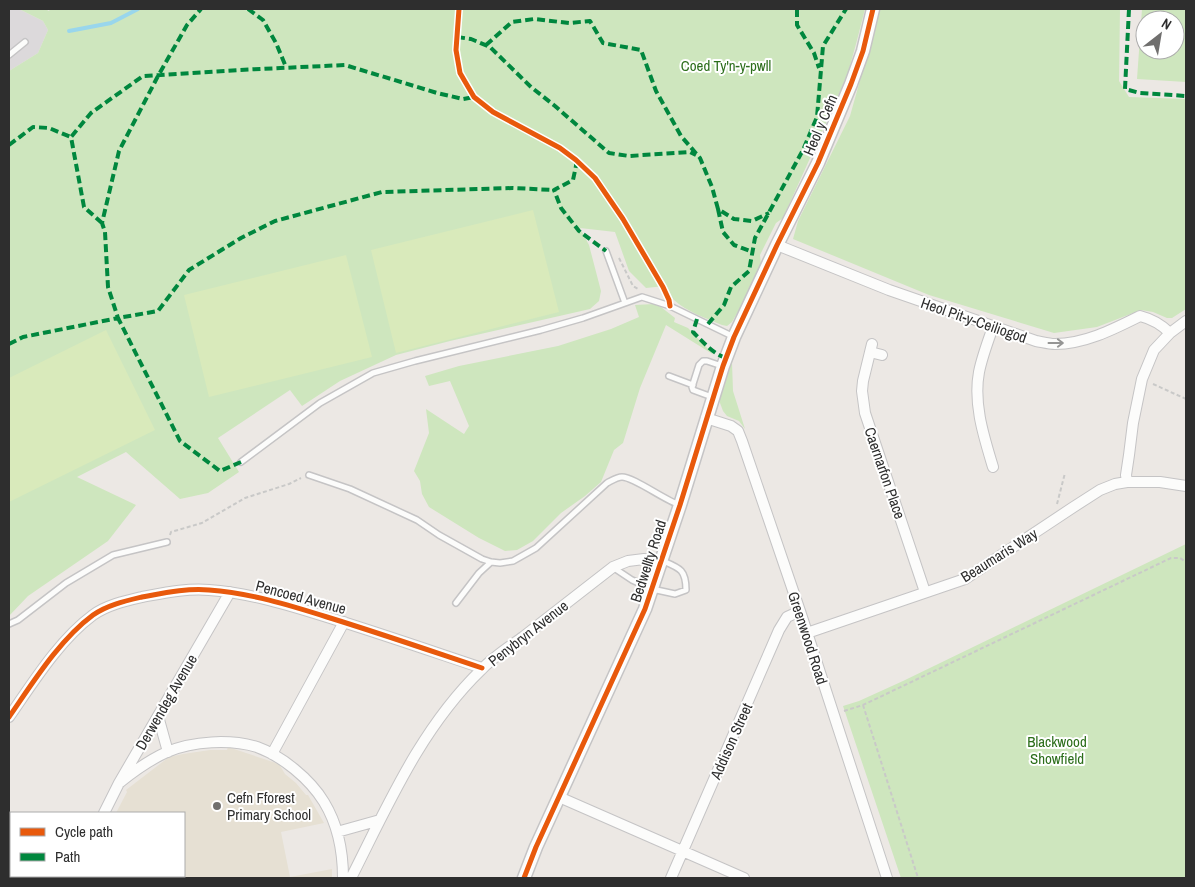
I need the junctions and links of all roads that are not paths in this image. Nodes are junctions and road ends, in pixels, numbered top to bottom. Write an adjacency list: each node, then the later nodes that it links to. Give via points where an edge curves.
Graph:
1 (873, 9): 4 (street, Heol y Cefn, via 851,84 818,163)
2 (25, 42): 3 (lane)
3 (9, 56)
4 (777, 245): 8 (street, Heol Pit-y-Ceiliogod); 10 (street, Bedwellty Road)
5 (606, 251): 6 (lane)
6 (625, 303): 10 (lane, via 642,297 655,301); 17 (lane, via 574,321 373,374 320,403)
7 (1186, 321): 9 (street)
8 (993, 327): 9 (street, Heol Pit-y-Ceiliogod, one-way to 9, via 1036,341 1071,343 1104,333 1140,316 1152,319); 18 (street, via 979,371 977,389 984,437)
9 (1170, 333): 20 (street, via 1154,350 1142,379 1133,423)
10 (734, 337): 12 (street, Bedwellty Road)
11 (882, 355): 29 (street, Caernarfon Place, via 871,348 862,391 865,413)
12 (722, 366): 14 (lane, via 703,361); 15 (street, Bedwellty Road)
13 (670, 376): 14 (lane)
14 (693, 385): 15 (lane, via 693,390)
15 (712, 397): 16 (street, Bedwellty Road)
16 (706, 418): 22 (street, Bedwellty Road); 31 (street, Greenwood Road, via 738,431)
17 (241, 462)
18 (993, 467)
19 (309, 475): 25 (lane, via 350,489 417,520)
20 (1127, 482): 21 (street, Beaumaris Way); 29 (street, Beaumaris Way, via 1100,490 965,579)
21 (1186, 486)
22 (680, 505): 24 (street, Bedwellty Road); 25 (lane, via 633,480 620,477 607,483 536,548 513,561)
23 (168, 542): 33 (lane, via 113,555 66,583)
24 (660, 560): 26 (street, Penybryn Avenue, via 628,561); 27 (street, Bedwellty Road); 27 (lane, via 679,568 686,578 686,590 675,594)
25 (491, 562): 30 (lane)
26 (613, 567): 27 (lane); 35 (street, Penybryn Avenue)
27 (652, 589): 41 (street, Bedwellty Road)
28 (230, 592): 32 (street, Pencoed Avenue, via 263,598); 36 (street, Derwendeg Avenue); 37 (street, Pencoed Avenue, via 189,590 157,594 111,605 93,615 67,639)
29 (926, 592): 34 (street, Beaumaris Way)
30 (456, 603)
31 (800, 611): 34 (street, Greenwood Road); 45 (street, Addison Street, via 787,618 779,630)
32 (344, 622): 35 (street, Pencoed Avenue); 39 (street)
33 (9, 624)
34 (807, 633): 51 (street, Greenwood Road)
35 (482, 668): 43 (street, Penybryn Avenue, via 441,715 420,746)
36 (158, 716): 38 (street); 40 (street, Derwendeg Avenue)
37 (9, 718)
38 (168, 752): 39 (street, via 226,742); 40 (street)
39 (272, 754): 44 (street, via 308,781 324,801)
40 (119, 783): 42 (street, Derwendeg Avenue)
41 (559, 797): 45 (street); 48 (street, Bedwellty Road)
42 (104, 812)
43 (380, 820): 44 (street); 47 (street, Penybryn Avenue)
44 (337, 832): 46 (street)
45 (683, 851): 49 (street, Addison Street); 50 (street)
46 (344, 878)
47 (351, 878)
48 (524, 878)
49 (671, 878)
50 (744, 878)
51 (887, 878)

